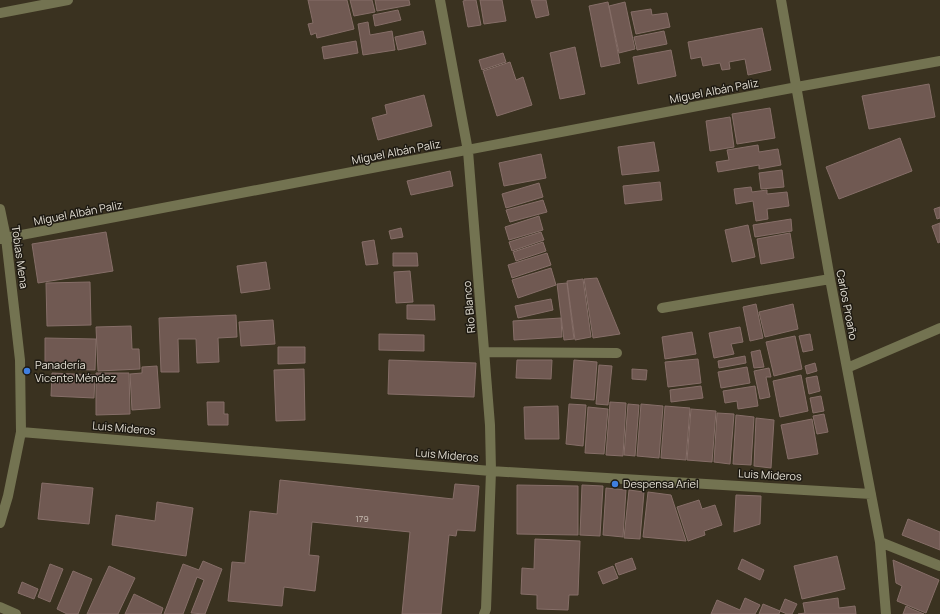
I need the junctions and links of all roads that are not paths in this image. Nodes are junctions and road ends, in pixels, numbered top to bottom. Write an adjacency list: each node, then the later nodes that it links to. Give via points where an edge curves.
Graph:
1 (68, 0): 4 (street)
2 (440, 0): 7 (street, Río Blanco)
3 (781, 0): 6 (street, Carlos Proaño)
4 (0, 13)
5 (940, 61): 6 (street, Miguel Albán Paliz)
6 (797, 87): 7 (street, Miguel Albán Paliz); 10 (street, Carlos Proaño)
7 (468, 151): 9 (street, Miguel Albán Paliz); 13 (street, Río Blanco)
8 (0, 209): 9 (street, Tobias Mena)
9 (3, 239): 16 (street, Tobias Mena, via 20,360)
10 (830, 279): 11 (street); 15 (street, Carlos Proaño)
11 (662, 308)
12 (940, 328): 15 (street)
13 (484, 352): 14 (street); 17 (street, Río Blanco)
14 (617, 353)
15 (847, 368): 18 (street, Carlos Proaño)
16 (21, 432): 17 (street, Luis Mideros); 19 (street, Tobias Mena)
17 (491, 471): 18 (street, Luis Mideros); 24 (street, Río Blanco)
18 (871, 494): 20 (street, Carlos Proaño)
19 (0, 523)
20 (880, 542): 21 (street); 25 (street, Carlos Proaño)
21 (940, 566)
22 (0, 607): 23 (street)
23 (16, 614)
24 (484, 614)
25 (886, 614)

